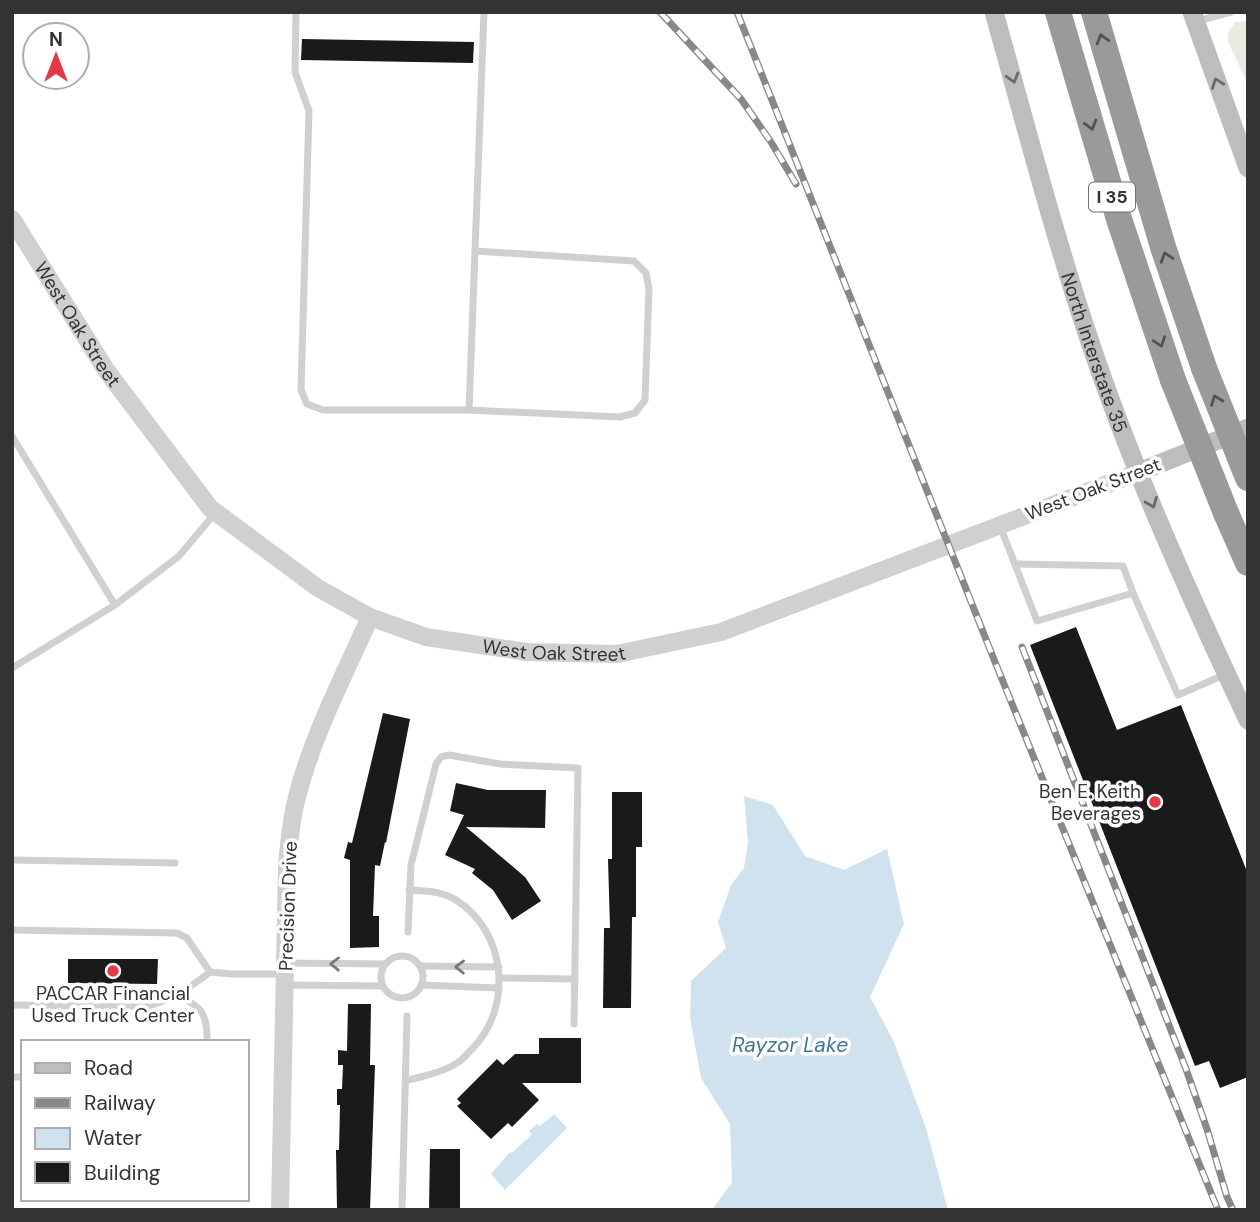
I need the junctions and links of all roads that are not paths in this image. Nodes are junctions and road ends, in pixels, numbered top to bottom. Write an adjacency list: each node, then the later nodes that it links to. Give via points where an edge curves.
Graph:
1 (296, 12): 11 (lane, via 295,72 309,111 302,390 307,404 323,410)
2 (484, 12): 10 (lane)
3 (994, 12): 14 (main road, North Interstate 35, one-way to 14, via 1073,290)
4 (1058, 12): 18 (highway, I 35, one-way to 18, bridge, via 1119,219 1173,380)
5 (1094, 12): 15 (highway, one-way to 5, bridge, via 1203,368 1163,247)
6 (1231, 12): 7 (lane)
7 (1194, 17): 8 (main road, one-way to 7)
8 (1248, 168)
9 (12, 219): 16 (street, West Oak Street, via 106,370)
10 (475, 251): 11 (lane); 11 (lane, via 634,261 646,272 649,289 645,400 635,413 620,417)
11 (469, 410)
12 (1248, 428): 14 (main road, West Oak Street)
13 (12, 436): 21 (lane)
14 (1139, 472): 17 (street, West Oak Street); 24 (main road, North Interstate 35, one-way to 24)
15 (1248, 478)
16 (216, 512): 21 (lane, via 179,556); 22 (street, West Oak Street, via 318,588)
17 (1000, 526): 19 (lane); 22 (street, West Oak Street, via 721,632 617,654 527,652 426,637)
18 (1248, 563)
19 (1015, 564): 20 (lane, via 1123,566); 20 (lane, via 1037,621)
20 (1133, 593): 24 (lane, via 1178,695)
21 (115, 605): 23 (lane)
22 (370, 617): 35 (street, Precision Drive, via 316,738 296,799 287,866)
23 (12, 668)
24 (1226, 674): 25 (main road, North Interstate 35)
25 (1248, 720)
26 (12, 860): 27 (lane)
27 (175, 863)
28 (409, 890): 30 (lane); 33 (lane, via 438,892 473,914 486,930); 37 (lane, via 411,865 441,757 578,768)
29 (12, 930): 34 (lane, via 177,933 187,938)
30 (408, 932)
31 (385, 964): 32 (lane, via 400,956); 35 (lane, one-way to 35); 39 (lane)
32 (420, 966): 33 (lane, one-way to 32); 38 (lane)
33 (499, 967): 36 (lane)
34 (211, 972): 35 (lane); 41 (lane)
35 (285, 974): 39 (lane); 47 (street, Precision Drive)
36 (500, 978): 37 (lane); 40 (lane)
37 (575, 979): 44 (lane)
38 (421, 985): 39 (lane, via 402,998); 40 (lane)
39 (383, 986)
40 (499, 988): 46 (lane, via 493,1020 480,1042 460,1061)
41 (174, 995): 42 (lane, via 143,1007); 45 (lane, via 200,1009)
42 (12, 1005)
43 (407, 1016): 46 (lane)
44 (573, 1024)
45 (207, 1040)
46 (405, 1081): 48 (lane)
47 (280, 1210)
48 (402, 1210)

